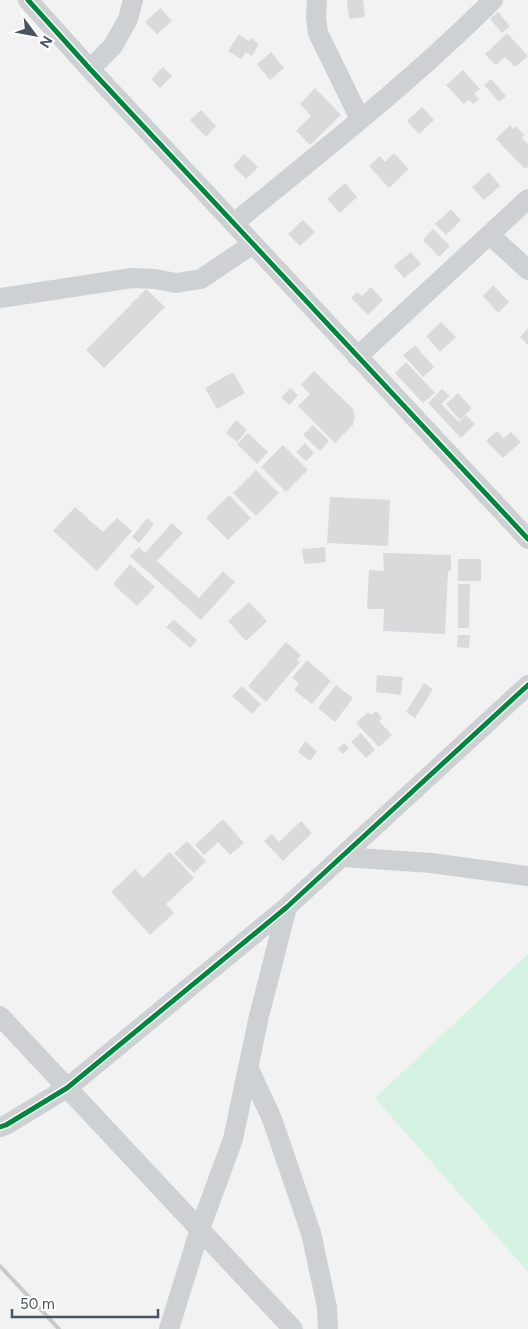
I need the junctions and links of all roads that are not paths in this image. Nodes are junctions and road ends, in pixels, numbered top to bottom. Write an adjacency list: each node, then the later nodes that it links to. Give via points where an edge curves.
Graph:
1 (28, 0): 5 (street)
2 (133, 0): 5 (street, via 128,19 113,46)
3 (317, 0): 6 (street, via 318,32)
4 (493, 0): 6 (street, via 460,33)
5 (90, 69): 8 (street)
6 (360, 119): 8 (street)
7 (528, 199): 9 (street)
8 (234, 223): 10 (street)
9 (490, 235): 11 (street); 13 (street)
10 (253, 244): 12 (street, via 201,279 176,283 132,278); 13 (street)
11 (528, 270)
12 (0, 298)
13 (357, 357): 14 (street)
14 (528, 539)
15 (528, 685): 16 (street)
16 (343, 857): 17 (street, via 431,863); 18 (street)
17 (528, 876)
18 (287, 907): 20 (street); 21 (street)
19 (0, 1016): 21 (street)
20 (248, 1067): 23 (street, via 233,1139); 26 (street, via 272,1119 311,1233 327,1307)
21 (68, 1088): 22 (street); 23 (street)
22 (0, 1128)
23 (200, 1229): 24 (street); 25 (street)
24 (169, 1329)
25 (293, 1329)
26 (328, 1329)

